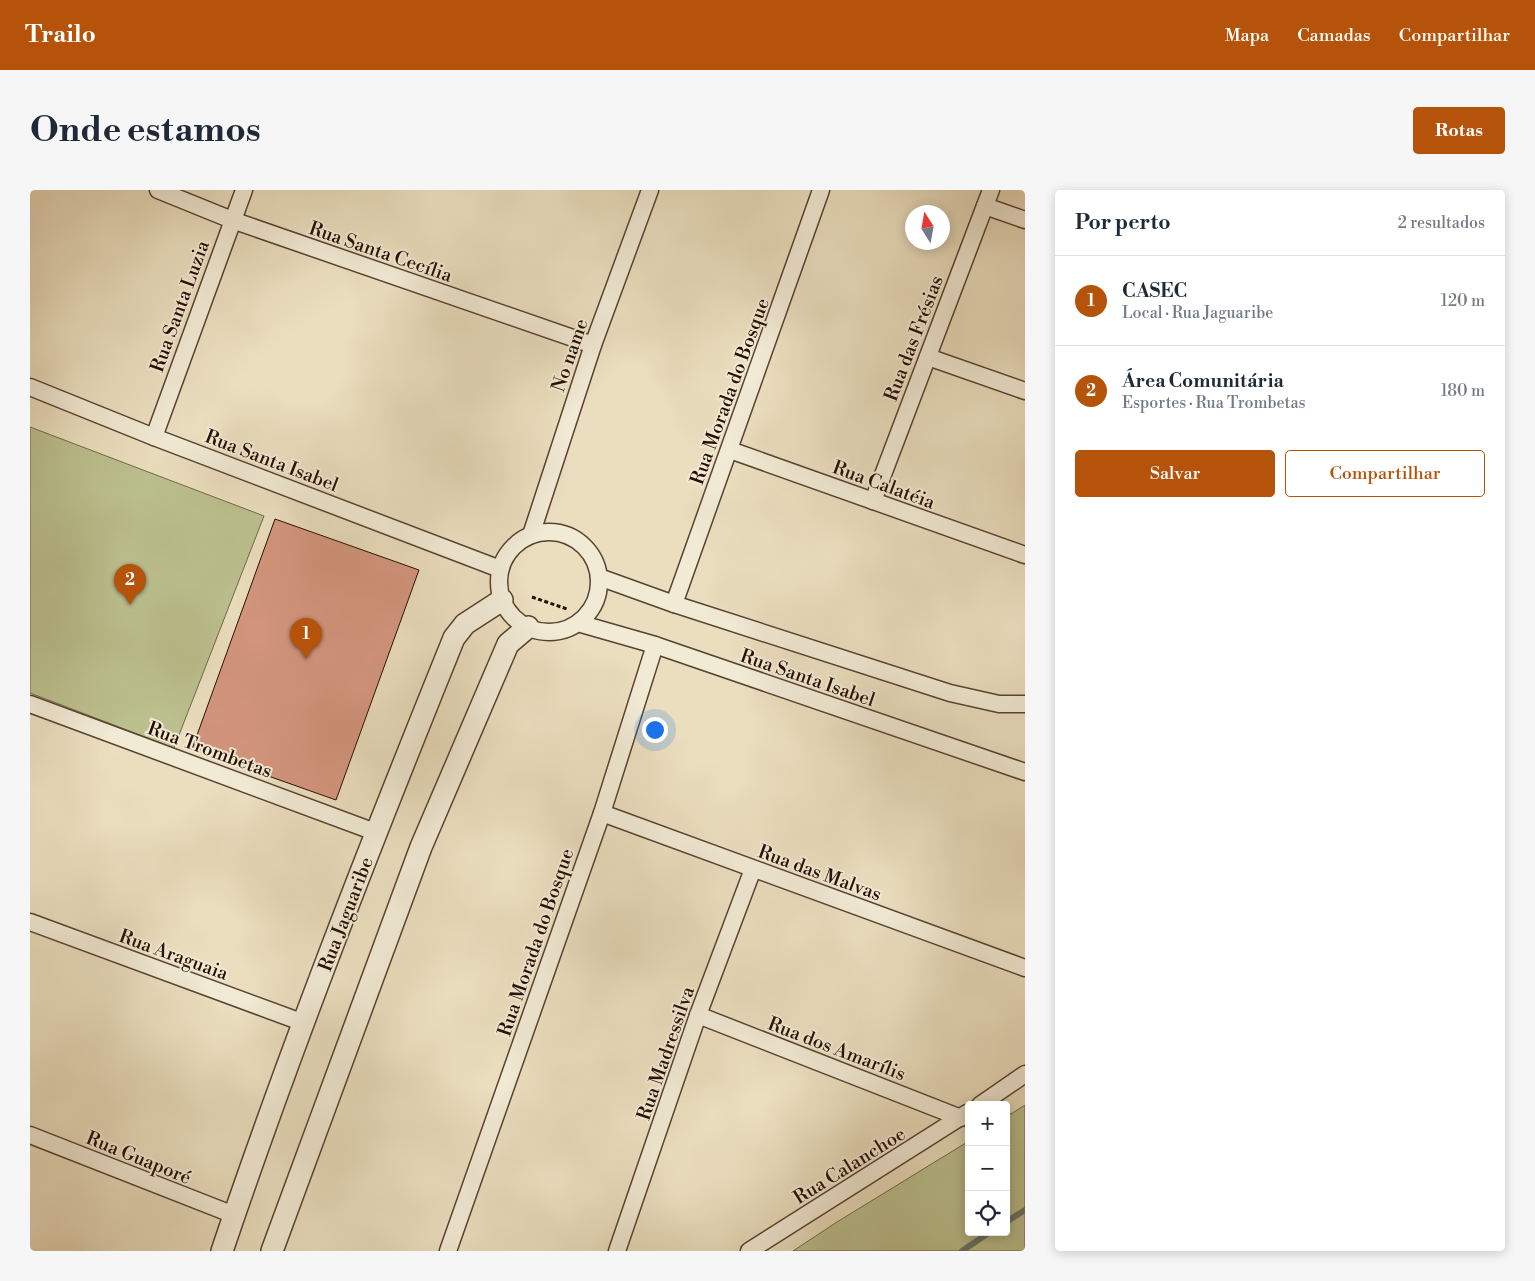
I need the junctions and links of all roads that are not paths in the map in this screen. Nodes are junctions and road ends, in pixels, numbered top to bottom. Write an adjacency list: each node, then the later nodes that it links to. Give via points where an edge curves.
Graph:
1 (158, 190): 7 (street, Rua Santa Cecília)
2 (244, 190): 7 (street, Rua Santa Luzia)
3 (650, 190): 9 (street, No name)
4 (822, 190): 14 (street, Rua Morada do Bosque)
5 (991, 190): 6 (street, Rua das Frésias)
6 (985, 206): 8 (street); 10 (street, Rua das Frésias)
7 (232, 220): 9 (street, Rua Santa Cecília); 13 (street, Rua Santa Luzia)
8 (1025, 220)
9 (593, 345): 16 (street, No name)
10 (928, 357): 12 (street); 15 (street, Rua das Frésias)
11 (30, 386): 13 (street, Rua Santa Isabel)
12 (1025, 391)
13 (154, 437): 18 (street, Rua Santa Isabel)
14 (730, 450): 15 (street, Rua Calatéia); 21 (street, Rua Morada do Bosque)
15 (873, 501): 17 (street, Rua Calatéia)
16 (531, 535): 18 (street, via 512,549); 19 (street, via 544,532 570,536 590,553)
17 (1025, 555)
18 (500, 569): 20 (street)
19 (599, 577): 21 (street, Rua Santa Isabel); 22 (street, via 595,602)
20 (502, 600): 23 (street, via 517,621); 29 (street, Rua Jaguaribe, via 465,624 454,638)
21 (674, 604): 26 (street, Rua Santa Isabel, via 950,692 999,704)
22 (578, 622): 23 (street, via 554,632); 24 (street, Rua Santa Isabel)
23 (528, 627): 41 (street, via 508,644 421,847)
24 (655, 645): 27 (street, Rua Santa Isabel); 28 (street, Rua Morada do Bosque)
25 (30, 704): 29 (street, Rua Trombetas)
26 (1025, 704)
27 (1025, 772)
28 (602, 813): 30 (street, Rua das Malvas); 42 (street, Rua Morada do Bosque)
29 (375, 832): 34 (street, Rua Jaguaribe)
30 (753, 869): 32 (street, Rua das Malvas); 33 (street, Rua Madressilva)
31 (30, 922): 34 (street, Rua Araguaia)
32 (1025, 968)
33 (698, 1015): 37 (street, Rua dos Amarílis); 43 (street, Rua Madressilva)
34 (304, 1023): 39 (street, Rua Jaguaribe)
35 (1025, 1074): 36 (street)
36 (986, 1101)
37 (965, 1115): 44 (street, Rua Calanchoe)
38 (30, 1135): 39 (street, Rua Guaporé)
39 (234, 1215): 40 (street, Rua Jaguaribe)
40 (222, 1251)
41 (272, 1251)
42 (448, 1251)
43 (617, 1251)
44 (749, 1251)

